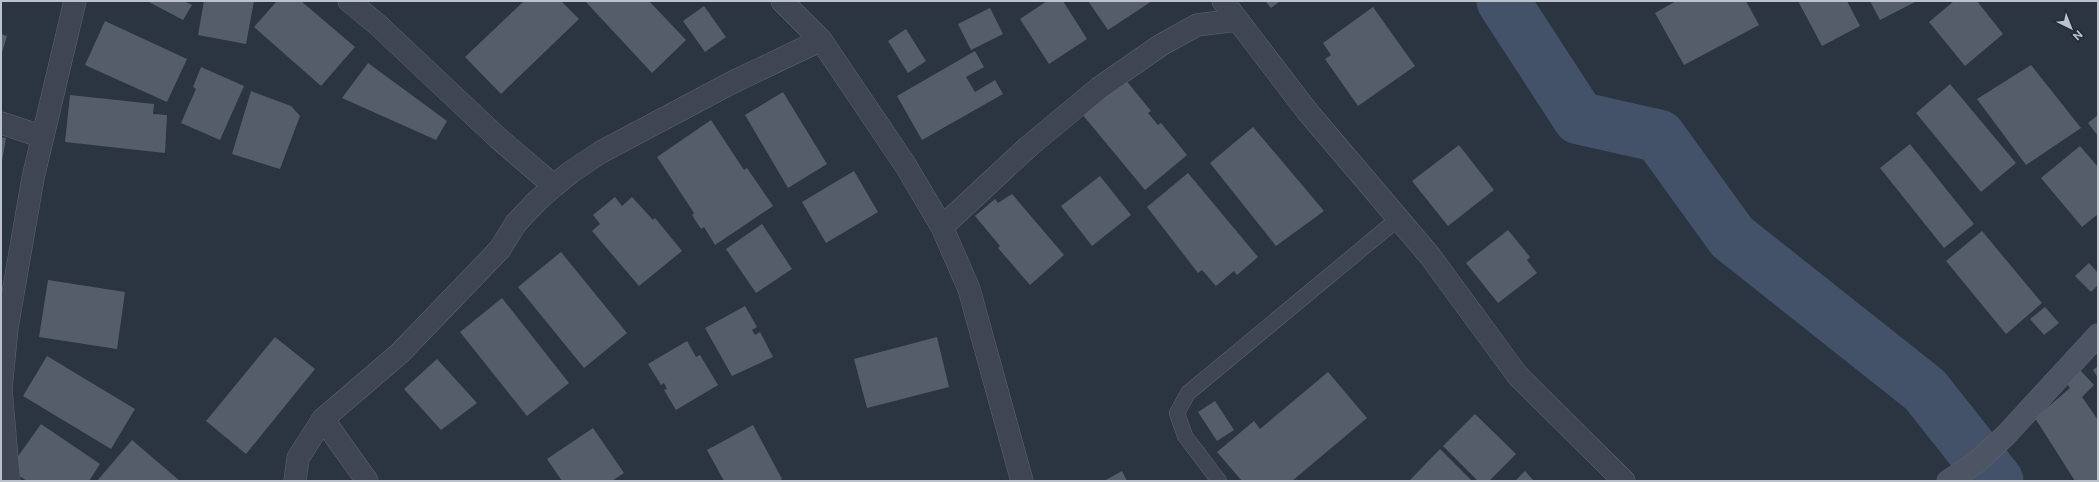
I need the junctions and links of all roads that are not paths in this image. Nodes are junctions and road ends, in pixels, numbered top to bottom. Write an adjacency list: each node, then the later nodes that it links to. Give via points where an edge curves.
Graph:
1 (75, 1): 8 (street)
2 (349, 1): 9 (street)
3 (782, 1): 6 (street)
4 (1223, 1): 5 (street)
5 (1237, 20): 10 (street, via 1307,111); 11 (street, via 1197,25 1160,45 1099,88 1034,142)
6 (821, 40): 9 (street, via 733,82 601,152); 11 (street, via 906,166)
7 (1, 124): 8 (street)
8 (43, 137): 14 (street, via 33,178 7,328 1,389)
9 (554, 186): 13 (street, via 516,223 500,249 400,353)
10 (1399, 218): 19 (lane, via 1188,393 1177,413 1185,436); 20 (street, via 1518,376)
11 (942, 227): 18 (street, via 969,289)
12 (2098, 334): 21 (street, via 2006,435 1977,462)
13 (323, 419): 16 (street, via 298,458); 17 (street)
14 (3, 441): 15 (street)
15 (8, 481)
16 (295, 481)
17 (368, 481)
18 (1022, 481)
19 (1219, 481)
20 (1624, 481)
21 (1948, 481)

